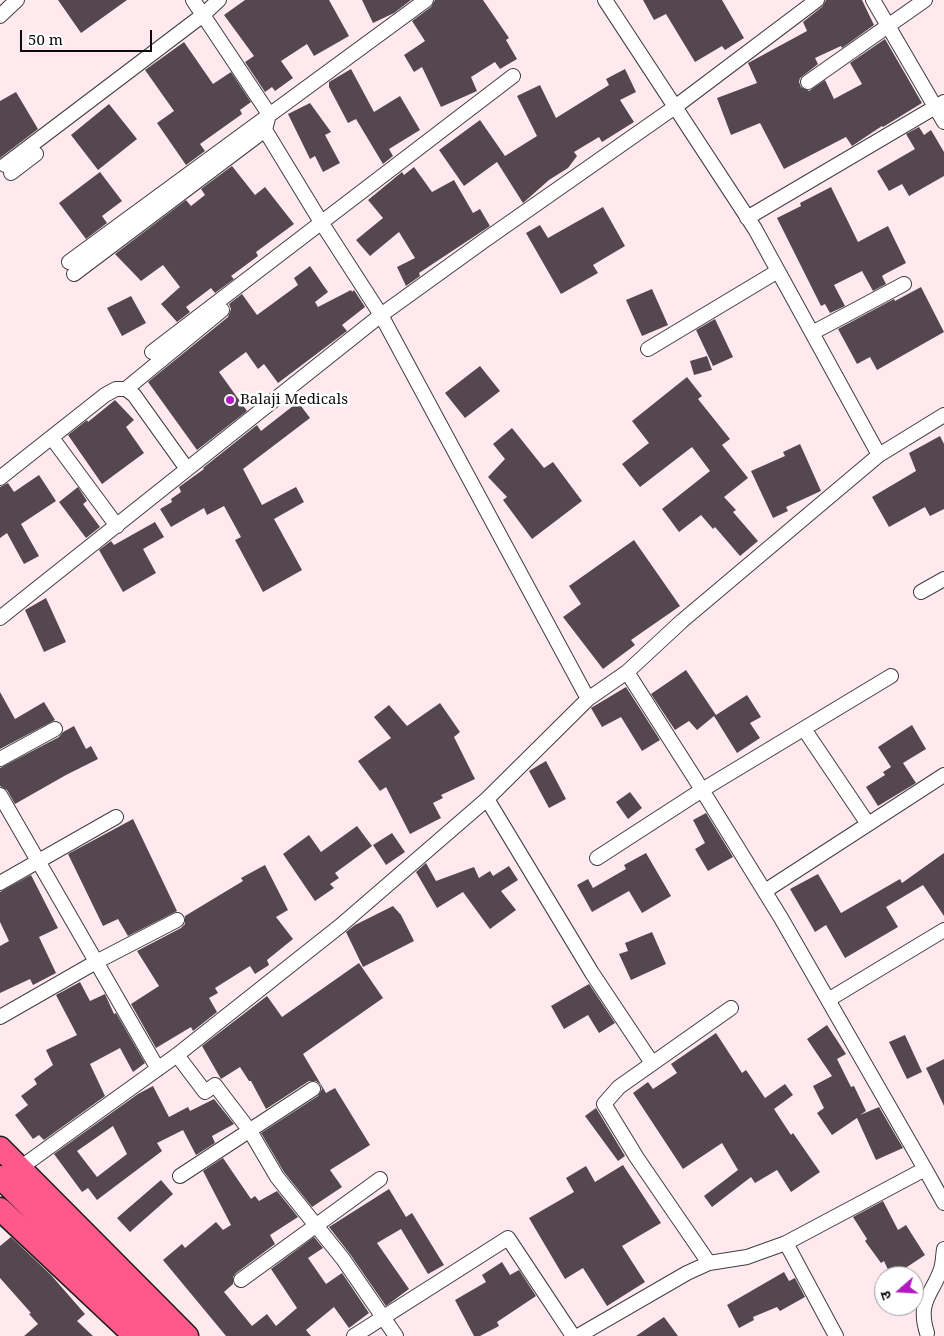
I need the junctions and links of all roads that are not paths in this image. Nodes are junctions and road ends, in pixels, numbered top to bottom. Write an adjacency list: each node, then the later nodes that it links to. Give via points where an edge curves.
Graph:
1 (18, 0): 9 (street)
2 (193, 0): 10 (street)
3 (219, 0): 10 (street)
4 (426, 0): 16 (street)
5 (605, 0): 15 (street)
6 (817, 0): 15 (street)
7 (873, 0): 11 (street)
8 (925, 0): 11 (street)
9 (0, 16)
10 (205, 17): 16 (street); 19 (street)
11 (888, 26): 13 (street); 14 (street)
12 (513, 76): 21 (street)
13 (808, 82)
14 (940, 105): 17 (street); 20 (street)
15 (675, 107): 20 (street); 25 (street)
16 (269, 114): 18 (street); 18 (street, via 71,268)
17 (944, 122)
18 (265, 130): 21 (street)
19 (8, 169)
20 (747, 218): 23 (street)
21 (321, 222): 25 (street); 28 (street)
22 (316, 236): 29 (street)
23 (778, 270): 26 (street); 27 (street)
24 (904, 284): 26 (street)
25 (381, 315): 33 (street); 41 (street)
26 (812, 333): 32 (street)
27 (648, 349)
28 (152, 352)
29 (126, 389): 31 (street, via 116,389 105,395); 33 (street, via 134,395)
30 (944, 415): 32 (street)
31 (52, 438): 34 (street); 35 (street)
32 (879, 455): 39 (street, via 682,621)
33 (188, 469): 35 (street)
34 (0, 478)
35 (117, 526): 38 (street)
36 (944, 579): 37 (street)
37 (921, 592)
38 (0, 618)
39 (627, 672): 41 (street); 46 (street)
40 (891, 676): 43 (street)
41 (588, 699): 48 (street)
42 (55, 729): 44 (street)
43 (804, 729): 46 (street); 50 (street)
44 (0, 760)
45 (944, 775): 50 (street)
46 (702, 790): 51 (street); 54 (street)
47 (0, 795): 52 (street)
48 (487, 799): 61 (street, via 340,926); 62 (street, via 592,973)
49 (116, 817): 52 (street)
50 (868, 824): 54 (street)
51 (597, 858)
52 (38, 862): 53 (street); 57 (street)
53 (0, 883)
54 (765, 891): 58 (street)
55 (177, 920): 57 (street)
56 (944, 931): 58 (street)
57 (96, 962): 60 (street); 63 (street)
58 (828, 1000): 68 (street)
59 (730, 1008): 62 (street)
60 (0, 1017)
61 (177, 1055): 63 (street); 65 (street, via 206,1092 215,1086)
62 (652, 1063): 77 (street, via 619,1087 604,1104)
63 (158, 1069): 67 (street)
64 (313, 1089): 65 (street)
65 (250, 1130): 69 (street); 74 (street, via 277,1177)
66 (0, 1148): 67 (main road)
67 (20, 1168): 83 (main road)
68 (925, 1169): 72 (street); 75 (street)
69 (180, 1176)
70 (0, 1177): 82 (main road)
71 (380, 1179): 74 (street)
72 (944, 1204)
73 (0, 1209): 81 (main road)
74 (316, 1224): 78 (street); 79 (street)
75 (786, 1243): 77 (street, via 747,1258); 88 (street)
76 (944, 1249): 80 (street, via 941,1269 923,1308)
77 (709, 1264): 87 (street, via 687,1273)
78 (241, 1280)
79 (383, 1316): 84 (street); 85 (street); 86 (street, via 508,1238)
80 (927, 1332)
81 (134, 1336)
82 (160, 1336)
83 (187, 1336)
84 (354, 1336)
85 (396, 1336)
86 (573, 1336)
87 (578, 1336)
88 (836, 1336)

